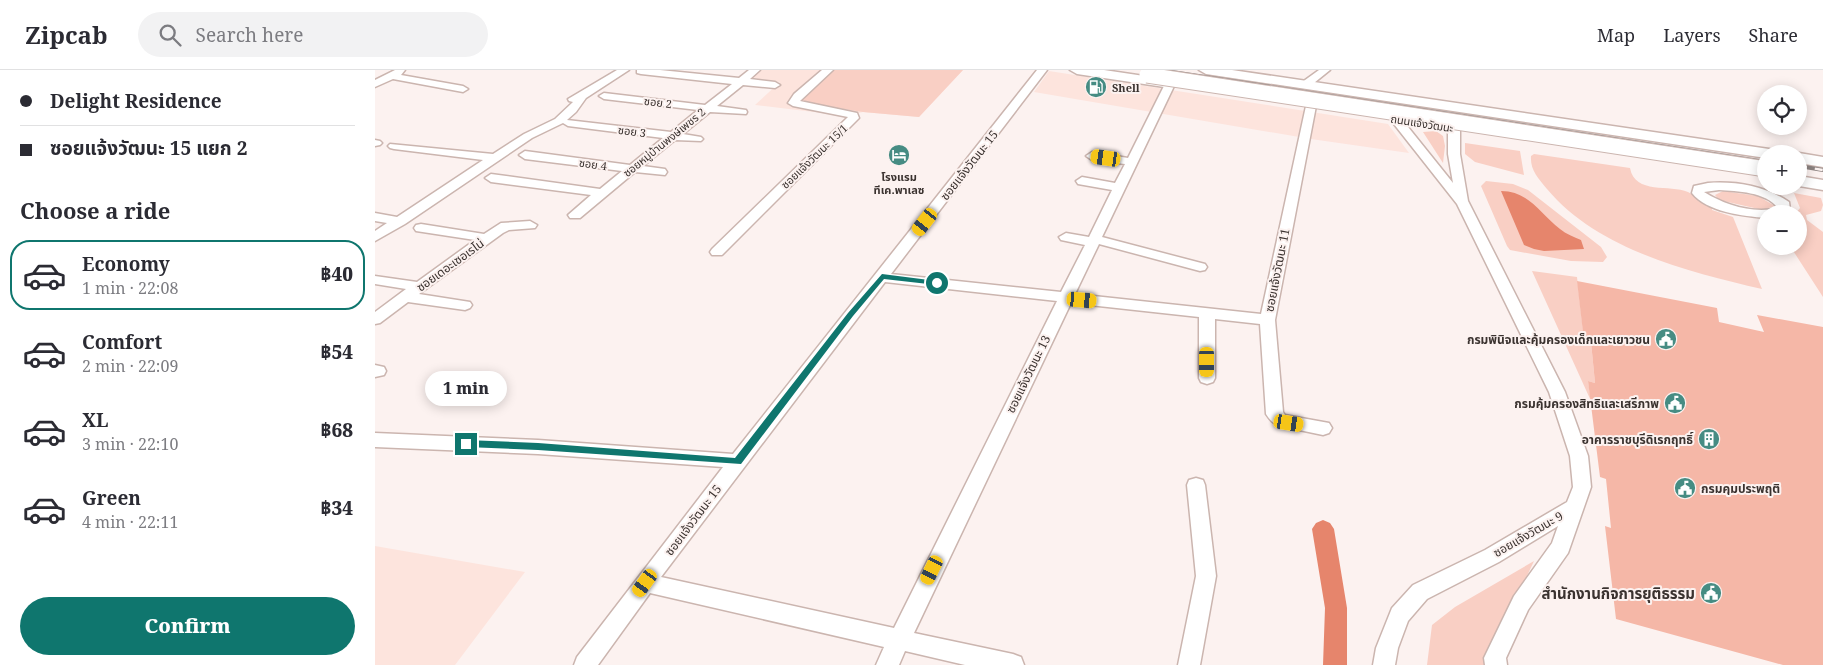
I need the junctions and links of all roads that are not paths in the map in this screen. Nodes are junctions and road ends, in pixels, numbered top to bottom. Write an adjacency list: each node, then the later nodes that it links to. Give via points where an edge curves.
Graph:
1 (403, 70): 11 (street)
2 (624, 70): 19 (street)
3 (641, 70): 13 (street)
4 (755, 70): 13 (street, ซอยหมู่บ้านพงษ์เพชร 2)
5 (828, 70): 68 (street, ซอยแจ้งวัฒนะ 15/1, via 793,103 845,113 853,115 853,118)
6 (1042, 70): 70 (street, ซอยแจ้งวัฒนะ 15)
7 (1077, 70): 12 (main road, ถนนแจ้งวัฒนะ)
8 (1114, 70): 45 (main road, ถนนแจ้งวัฒนะ, bridge)
9 (1325, 70): 16 (street)
10 (1213, 71): 16 (main road, ถนนแจ้งวัฒนะ)
11 (391, 76): 14 (street); 17 (street)
12 (1173, 77): 21 (main road, ถนนแจ้งวัฒนะ); 38 (main road, ถนนแจ้งวัฒนะ); 41 (street, ซอยแจ้งวัฒนะ 13)
13 (740, 81): 15 (street); 23 (street, ซอยหมู่บ้านพงษ์เพชร 2)
14 (375, 84)
15 (775, 85)
16 (1305, 85): 18 (main road, ถนนแจ้งวัฒนะ)
17 (463, 89)
18 (1372, 95): 22 (main road, ถนนแจ้งวัฒนะ); 25 (main road, via 1383,100 1386,107 1381,114)
19 (582, 96): 30 (street, via 578,104 547,129)
20 (603, 96): 23 (street, ซอย 2)
21 (1311, 106): 25 (main road, ถนนแจ้งวัฒนะ); 79 (street, ซอยแจ้งวัฒนะ 11)
22 (1455, 107): 26 (main road, ถนนแจ้งวัฒนะ); 29 (main road)
23 (707, 108): 24 (street, ซอย 2); 31 (street, ซอยหมู่บ้านพงษ์เพชร 2)
24 (742, 112)
25 (1371, 115): 27 (main road, ถนนแจ้งวัฒนะ)
26 (1519, 116): 32 (main road, via 1506,118 1497,124 1504,134); 35 (main road, ถนนแจ้งวัฒนะ)
27 (1396, 119): 29 (main road, ถนนแจ้งวัฒนะ); 57 (street, ซอยแจ้งวัฒนะ 9)
28 (568, 123): 31 (street, ซอย 3)
29 (1454, 128): 32 (main road, ถนนแจ้งวัฒนะ); 57 (street, ซอยแจ้งวัฒนะ 9, via 1454,154)
30 (528, 136): 39 (street)
31 (672, 136): 33 (street, ซอย 3); 46 (street, ซอยหมู่บ้านพงษ์เพชร 2)
32 (1514, 138): 48 (main road, ถนนแจ้งวัฒนะ)
33 (697, 139)
34 (394, 146): 39 (street)
35 (1757, 152)
36 (525, 155): 46 (street, ซอย 4)
37 (1092, 156): 41 (street)
38 (1757, 157)
39 (496, 158): 61 (street)
40 (1807, 159): 42 (main road)
41 (1132, 162): 55 (street, ซอยแจ้งวัฒนะ 13)
42 (1823, 162)
43 (1807, 164): 44 (main road)
44 (1823, 167)
45 (1757, 168)
46 (631, 169): 47 (street, ซอย 4); 56 (street, ซอยหมู่บ้านพงษ์เพชร 2)
47 (661, 172)
48 (1757, 175)
49 (1807, 175): 51 (main road)
50 (491, 178): 56 (street)
51 (1823, 178)
52 (1082, 181): 55 (street)
53 (1807, 182): 54 (main road)
54 (1823, 185)
55 (1120, 188): 67 (street, ซอยแจ้งวัฒนะ 13)
56 (601, 193): 59 (street, ซอยหมู่บ้านพงษ์เพชร 2)
57 (1463, 203): 85 (street, ซอยแจ้งวัฒนะ 9, via 1538,351 1563,408 1579,456 1582,487)
58 (1767, 214): 58 (street, via 1743,212 1709,202 1698,189 1727,186 1765,194 1785,205 1784,210)
59 (575, 215)
60 (375, 217): 61 (street)
61 (400, 220): 64 (street)
62 (530, 224): 66 (street, ซอยเดอะเซอเรโน่, via 505,226)
63 (421, 228): 66 (street)
64 (375, 237)
65 (1066, 237): 67 (street)
66 (487, 238): 72 (street, ซอยเดอะเซอเรโน่)
67 (1094, 240): 69 (street); 75 (street, ซอยแจ้งวัฒนะ 13)
68 (717, 252)
69 (1200, 267)
70 (882, 277): 73 (street); 83 (street, ซอยแจ้งวัฒนะ 15)
71 (375, 280): 72 (street)
72 (419, 287): 74 (street, ซอยเดอะเซอเรโน่)
73 (973, 287): 75 (street)
74 (406, 297): 76 (street); 78 (street, ซอยเดอะเซอเรโน่)
75 (1065, 298): 77 (street); 87 (street, ซอยแจ้งวัฒนะ 13)
76 (465, 305)
77 (1207, 313): 79 (street); 80 (street)
78 (375, 319)
79 (1267, 320): 81 (street, ซอยแจ้งวัฒนะ 11, via 1275,414 1280,420)
80 (1207, 378)
81 (1323, 428)
82 (375, 440): 83 (street, via 538,447)
83 (737, 462): 86 (street, ซอยแจ้งวัฒนะ 15)
84 (1196, 485): 91 (street, via 1206,576)
85 (1576, 506): 92 (street, ซอยแจ้งวัฒนะ 9, via 1492,556 1420,592 1400,615); 93 (street, via 1561,548 1521,603 1495,658)
86 (645, 583): 87 (street); 88 (street, ซอยแจ้งวัฒนะ 15)
87 (898, 640): 89 (street, ซอยแจ้งวัฒนะ 13); 90 (street)
88 (585, 665)
89 (887, 665)
90 (1013, 665)
91 (1189, 665)
92 (1383, 665)
93 (1496, 665)

